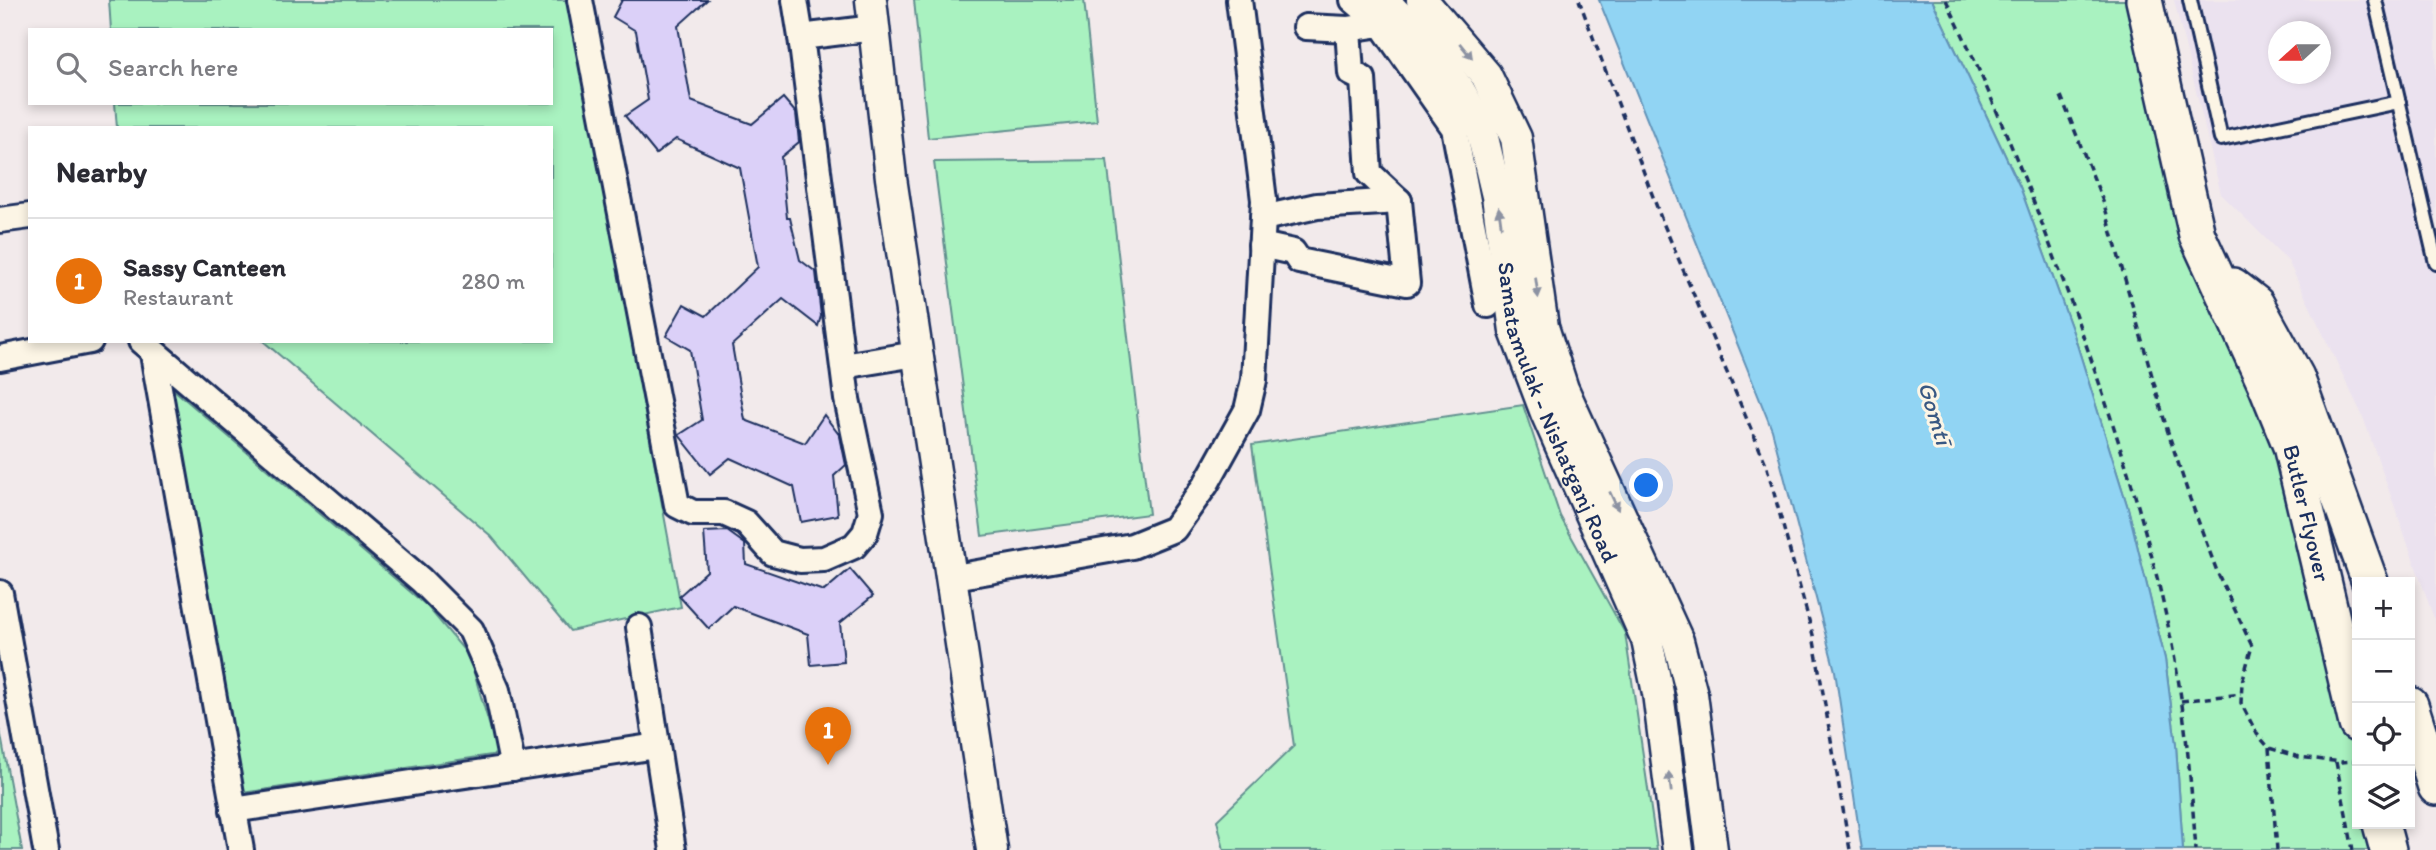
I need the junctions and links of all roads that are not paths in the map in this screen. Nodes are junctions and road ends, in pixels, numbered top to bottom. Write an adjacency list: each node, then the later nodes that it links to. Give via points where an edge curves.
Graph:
1 (580, 0): 26 (street, via 677,505 693,513 735,517 773,553 800,561 824,559 854,546 865,533 871,513)
2 (795, 0): 13 (street)
3 (1239, 0): 17 (street)
4 (1353, 0): 9 (street)
5 (1422, 0): 44 (street, Samatamulak - Nishatganj Road, one-way to 44, via 1486,75 1516,138 1543,327 1563,389 1678,640 1692,694)
6 (2144, 0): 27 (main road, via 2197,235)
7 (2190, 0): 14 (lane, via 2221,139)
8 (2375, 0): 14 (lane)
9 (1382, 12): 12 (street); 21 (street, via 1454,128); 43 (street, Samatamulak - Nishatganj Road, one-way to 9, via 1647,640 1546,413 1515,331 1497,196 1481,129 1424,43)
10 (873, 14): 13 (street); 24 (street)
11 (1306, 27): 12 (street)
12 (1348, 29): 15 (street, via 1351,73 1363,79 1369,173)
13 (801, 37): 26 (street)
14 (2399, 102): 20 (lane)
15 (1399, 201): 17 (street, via 1317,206); 19 (street, via 1407,283 1299,261 1293,252)
16 (28, 216): 18 (street)
17 (1263, 218): 19 (street)
18 (0, 220)
19 (1261, 245): 29 (street, via 1254,380 1247,410 1206,484 1174,528 1132,546)
20 (2436, 263)
21 (1488, 305)
22 (79, 343): 25 (street)
23 (147, 347): 35 (street, via 421,580 471,630 497,690); 37 (street)
24 (916, 354): 26 (street); 29 (street)
25 (0, 358)
26 (843, 366)
27 (2282, 382): 28 (main road); 32 (main road, Butler Flyover, via 2291,446)
28 (2368, 577)
29 (949, 578): 42 (street)
30 (0, 593): 39 (street)
31 (639, 627): 34 (street)
32 (2352, 703)
33 (2415, 721): 36 (main road)
34 (657, 746): 35 (street); 41 (street)
35 (513, 768): 37 (street)
36 (2436, 787)
37 (233, 810): 40 (street)
38 (2382, 829): 45 (main road)
39 (47, 850)
40 (241, 850)
41 (673, 850)
42 (992, 850)
43 (1678, 850)
44 (1712, 850)
45 (2388, 850)

